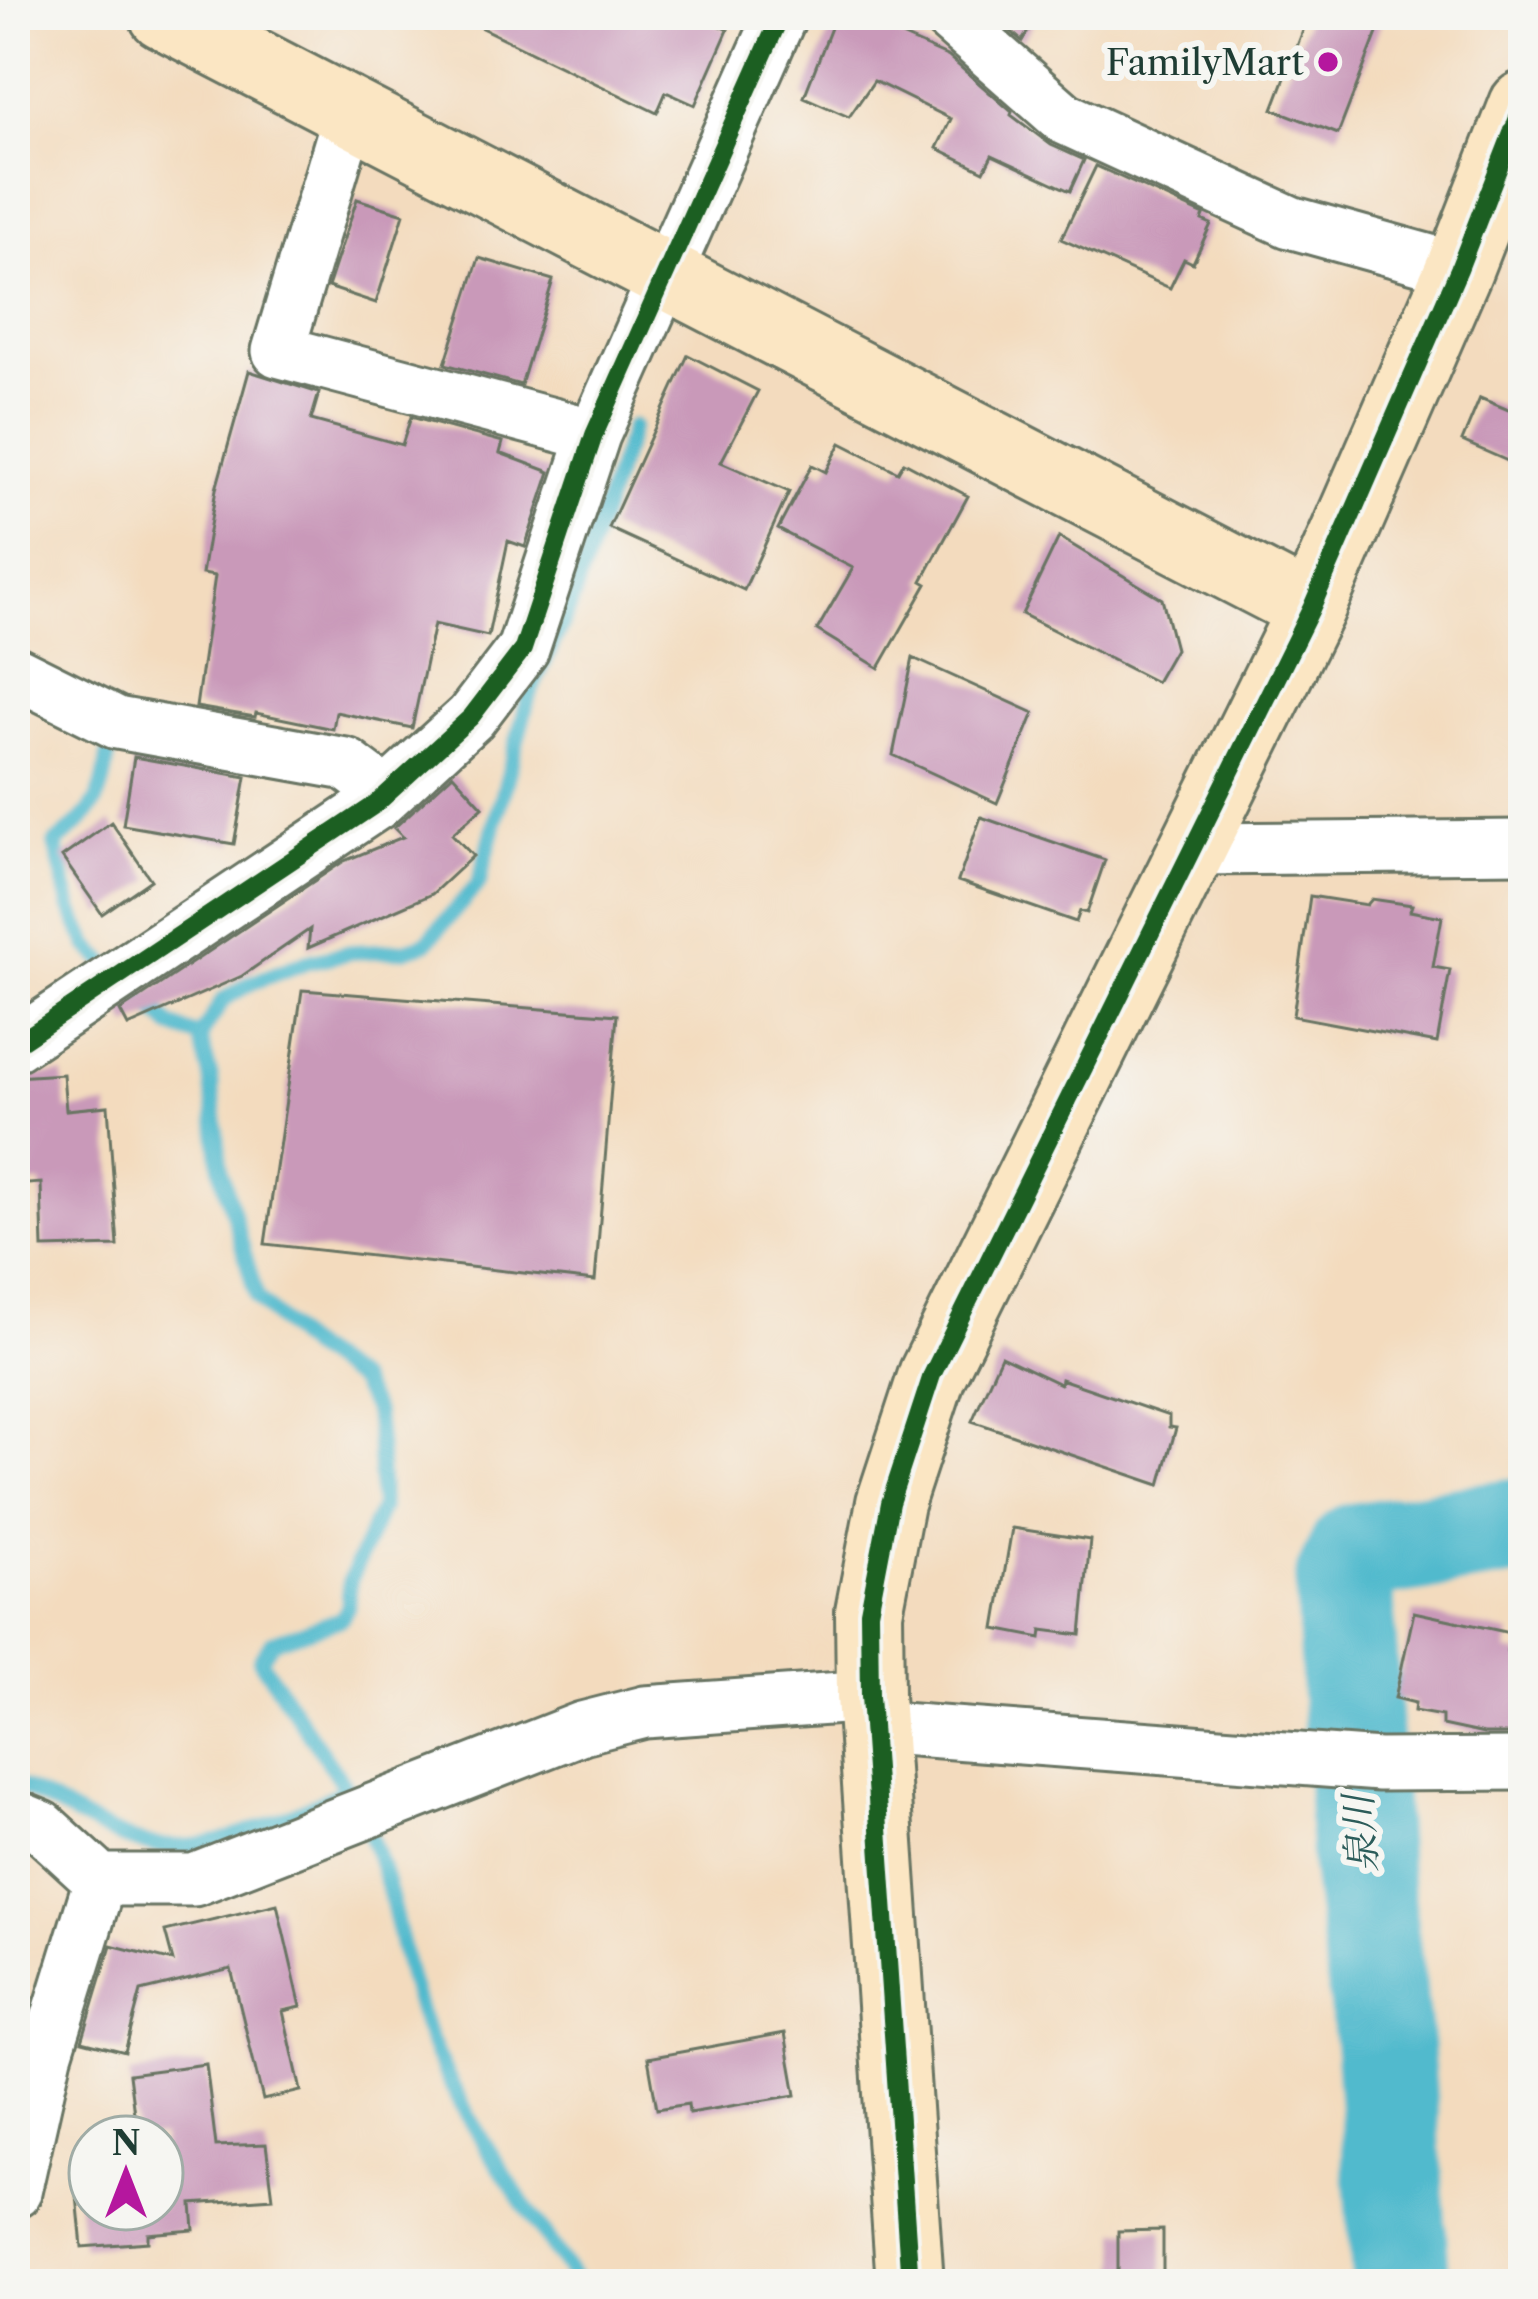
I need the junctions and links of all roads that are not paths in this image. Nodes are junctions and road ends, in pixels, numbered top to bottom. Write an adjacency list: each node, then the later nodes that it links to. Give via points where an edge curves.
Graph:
1 (163, 15): 5 (street)
2 (781, 15): 7 (street)
3 (947, 15): 6 (street, via 1064,118 1290,221)
4 (1523, 105): 6 (street)
5 (350, 111): 7 (street); 8 (street, via 278,351)
6 (1459, 269): 9 (street)
7 (666, 273): 8 (street); 9 (street)
8 (594, 435): 11 (street, via 523,649 471,717)
9 (1311, 609): 13 (street)
10 (15, 672): 11 (street, via 117,723 346,764)
11 (386, 794): 14 (street)
12 (1523, 846): 13 (street)
13 (1190, 849): 15 (street, via 932,1375 890,1502 869,1612)
14 (15, 1046)
15 (872, 1712): 16 (street, via 1311,1761); 18 (street, via 645,1712 582,1728 194,1880); 20 (street)
16 (1523, 1764)
17 (15, 1816): 18 (street, via 42,1828)
18 (100, 1880): 19 (street, via 46,2055)
19 (15, 2192)
20 (910, 2284)

